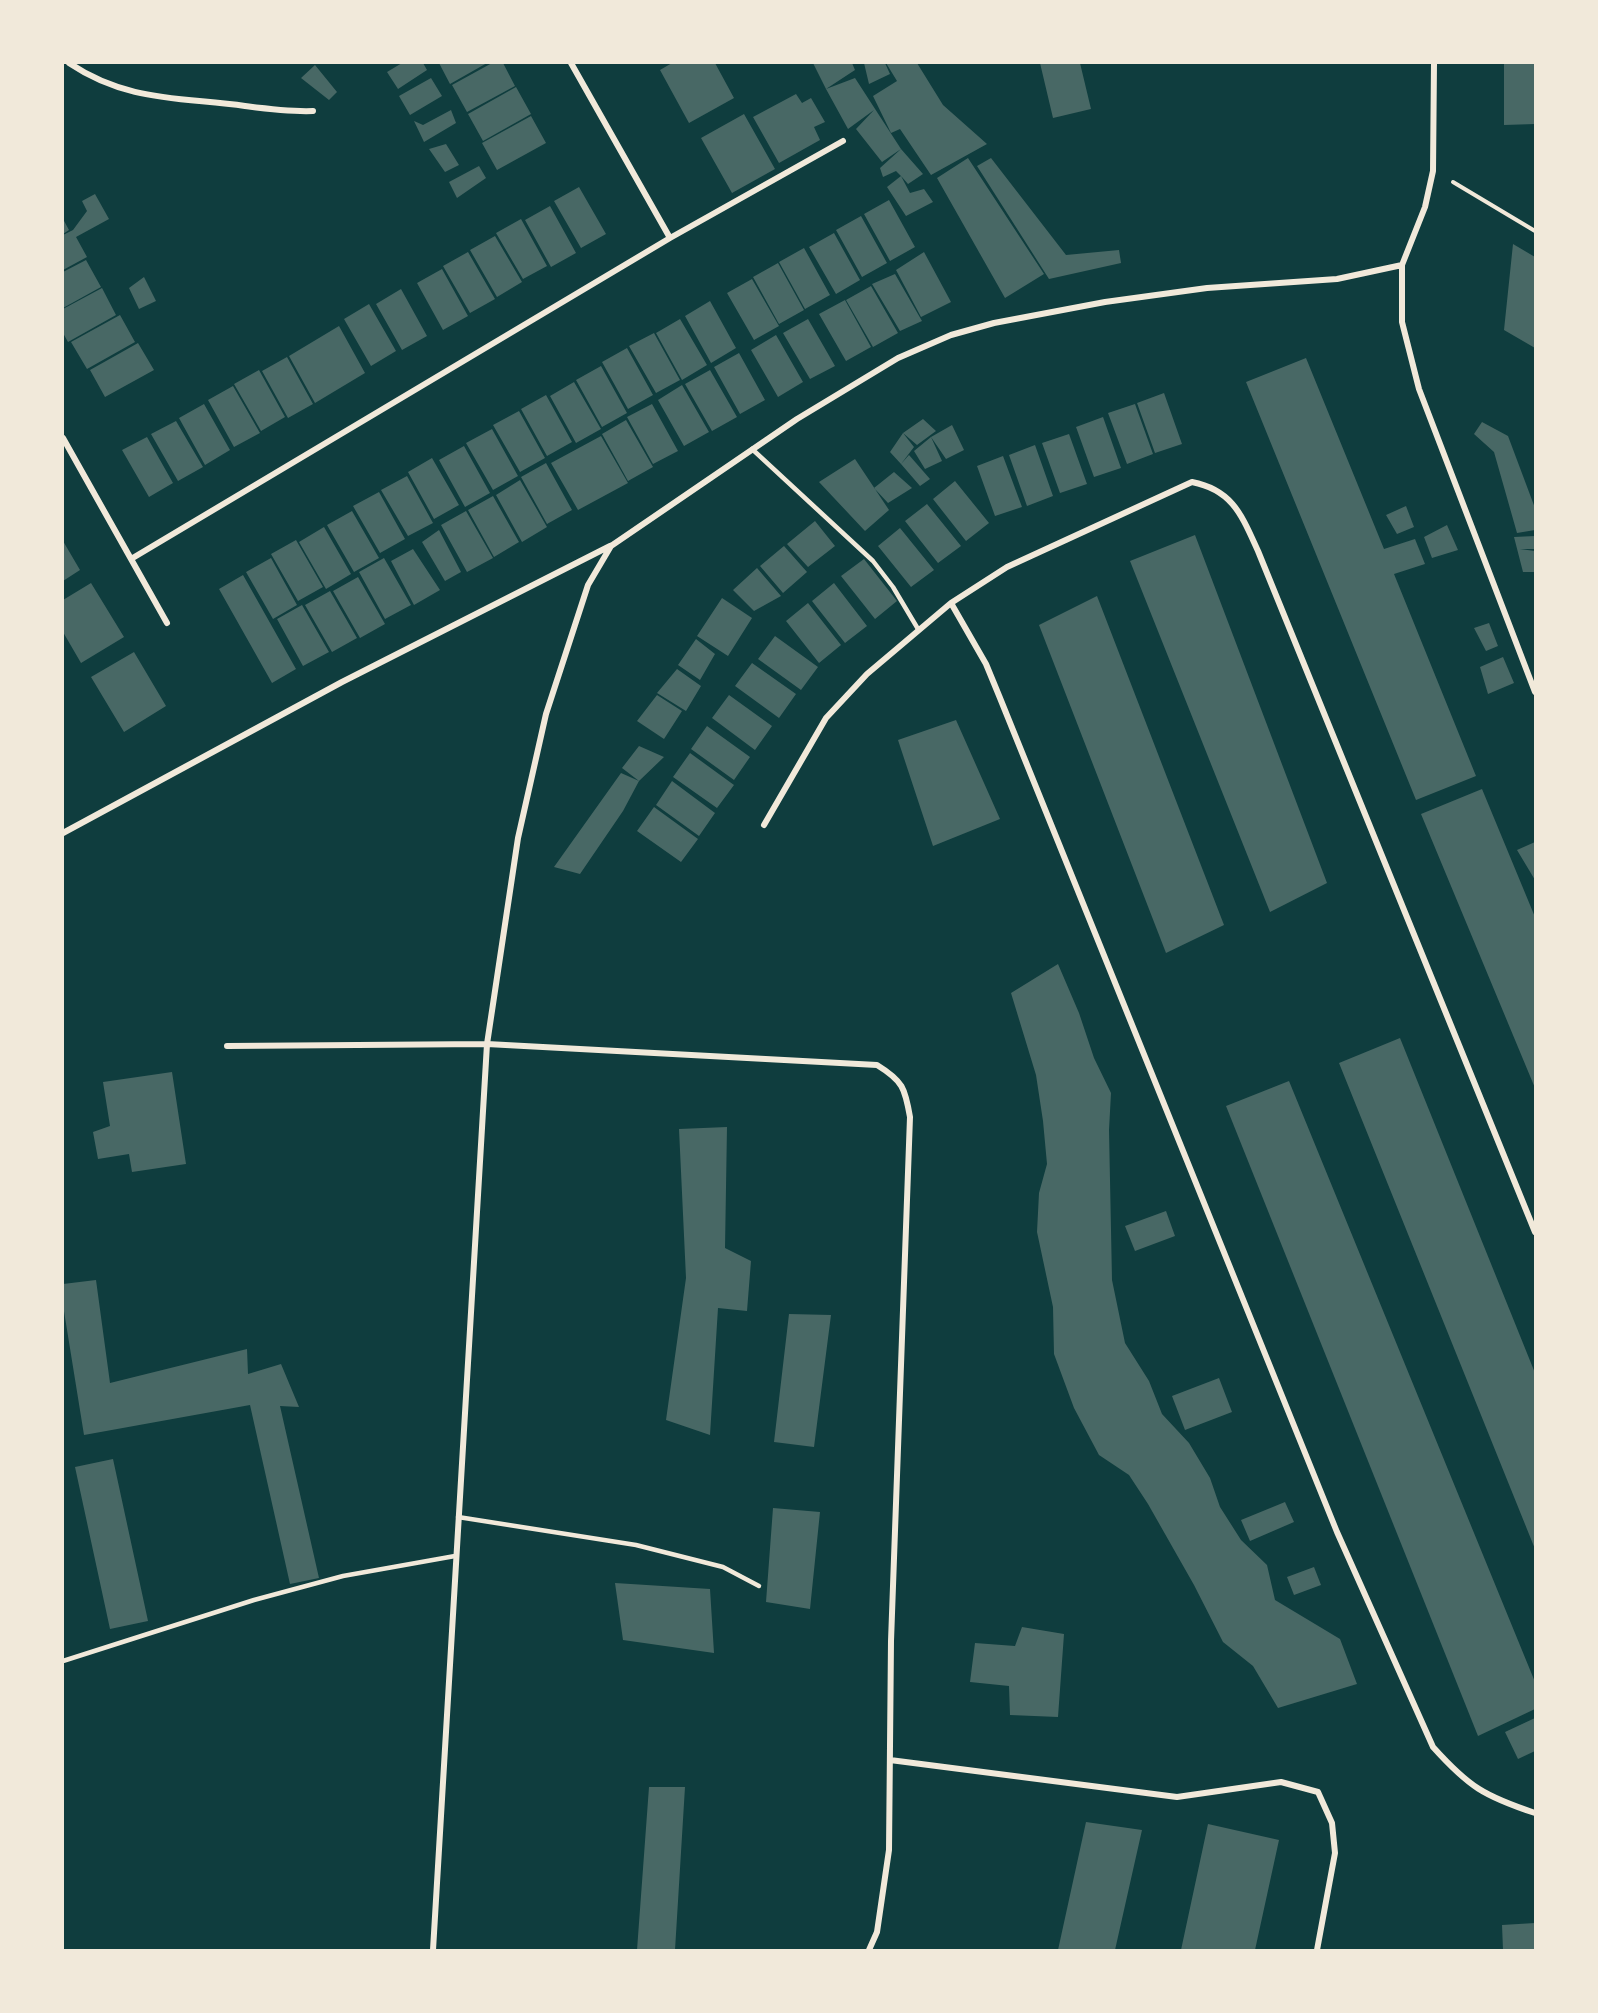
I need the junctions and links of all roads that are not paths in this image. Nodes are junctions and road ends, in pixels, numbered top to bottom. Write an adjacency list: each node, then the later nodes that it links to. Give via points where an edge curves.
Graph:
1 (69, 63): 4 (street, via 106,84 134,93 269,110)
2 (571, 63): 6 (street)
3 (1434, 63): 7 (street, via 1433,171 1422,216)
4 (313, 111)
5 (843, 141): 6 (street)
6 (670, 238): 11 (street)
7 (1402, 265): 9 (street, via 1337,279 1207,288 993,322 898,358); 15 (street, via 1402,322 1419,389)
8 (63, 438): 11 (street)
9 (753, 449): 10 (street); 14 (lane, via 873,561)
10 (610, 546): 17 (street, via 342,682); 18 (street, via 588,585 546,714 518,838)
11 (131, 560): 13 (street)
12 (951, 603): 14 (street); 20 (street, via 1007,567 1192,482 1210,486 1228,498 1258,551); 26 (street, via 986,664 1337,1532 1433,1747 1458,1775 1492,1799)
13 (167, 623)
14 (918, 629): 16 (street, via 867,674 826,718)
15 (1535, 692)
16 (764, 825)
17 (63, 832)
18 (487, 1044): 19 (street); 21 (street); 25 (street, via 877,1065 897,1077 910,1117)
19 (227, 1046)
20 (1535, 1232)
21 (458, 1517): 22 (street); 23 (lane, via 636,1545 723,1568)
22 (455, 1556): 24 (lane, via 343,1576); 27 (street)
23 (759, 1586)
24 (63, 1661)
25 (890, 1760): 28 (street, via 889,1850 877,1932); 29 (street, via 1177,1797 1281,1782 1318,1792 1332,1823 1335,1853)
26 (1535, 1813)
27 (433, 1950)
28 (869, 1950)
29 (1317, 1950)

